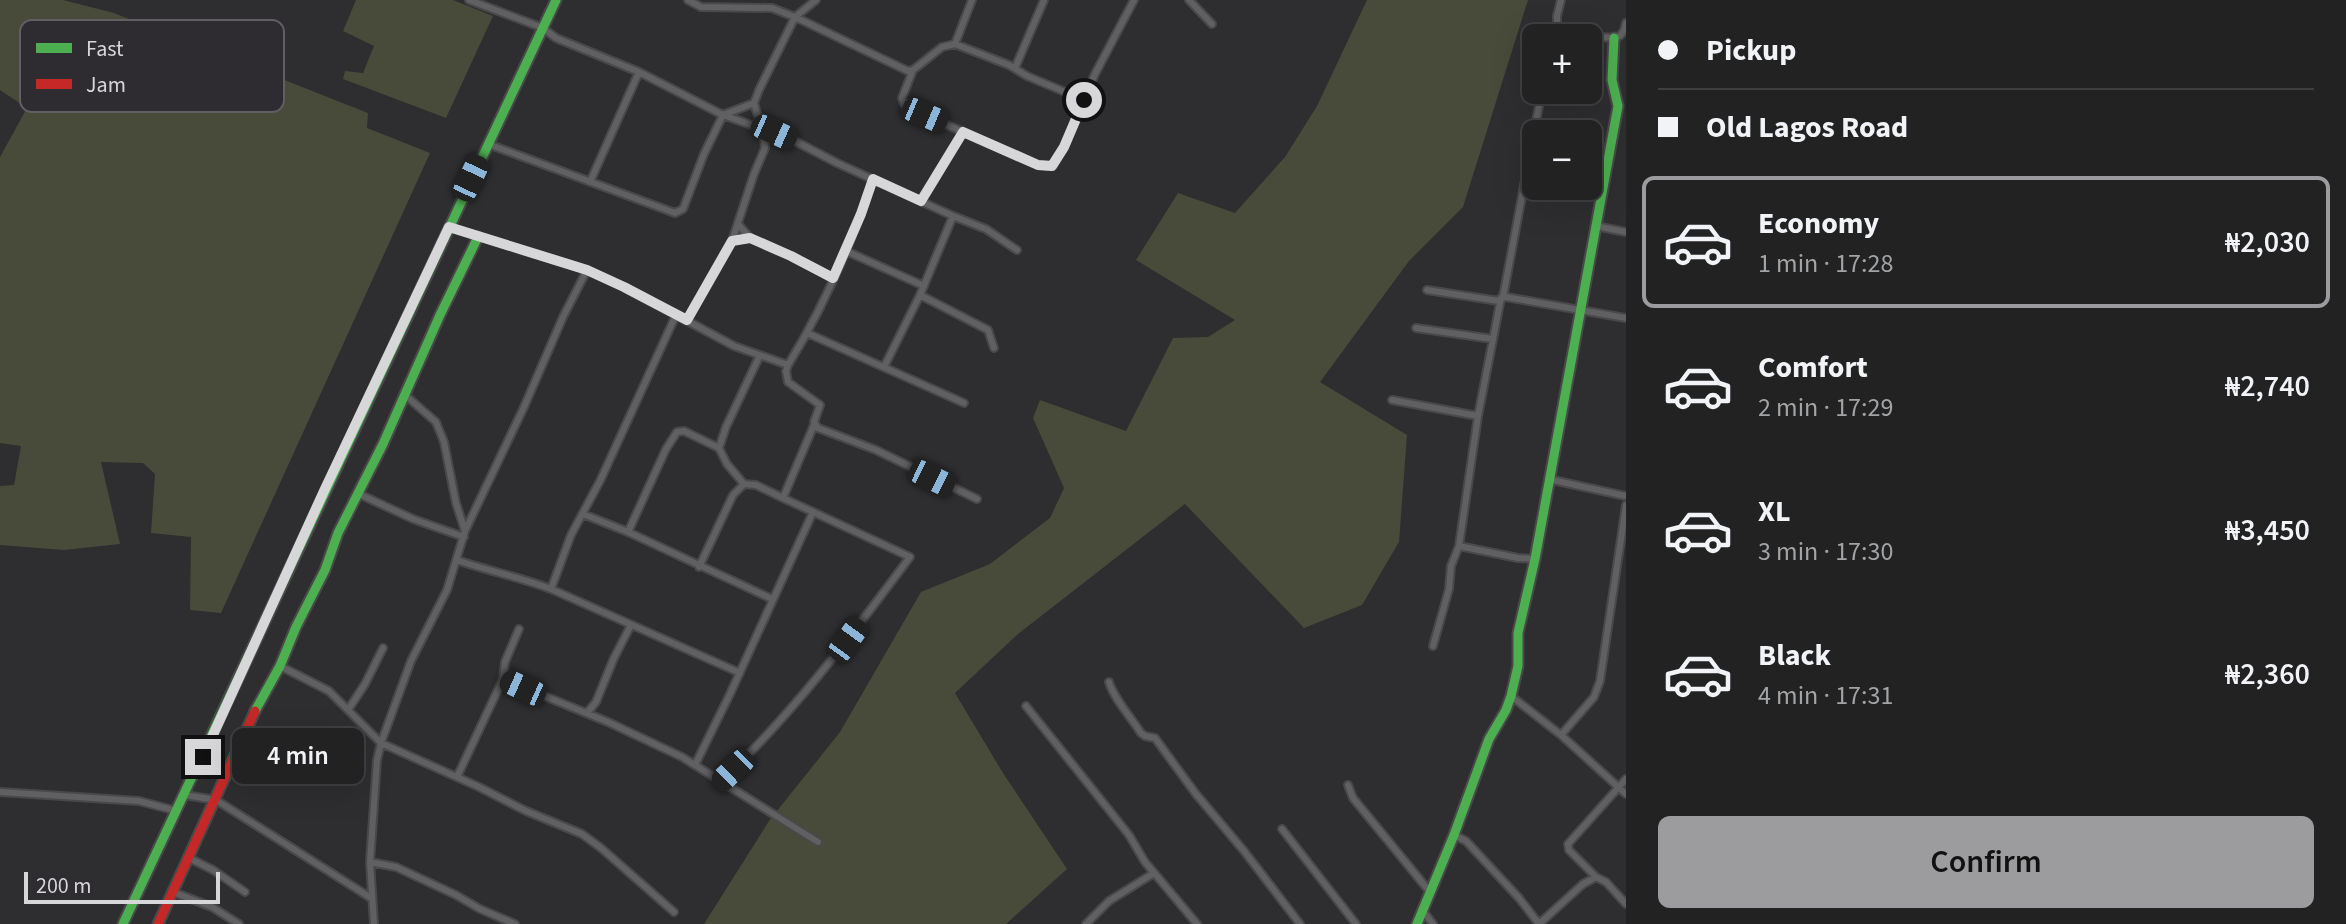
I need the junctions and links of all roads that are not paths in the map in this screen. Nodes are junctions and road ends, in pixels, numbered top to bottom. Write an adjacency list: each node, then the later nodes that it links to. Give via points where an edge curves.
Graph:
1 (469, 0): 16 (street)
2 (556, 0): 16 (street)
3 (688, 0): 11 (street, via 701,7)
4 (765, 0): 11 (street)
5 (816, 0): 12 (street)
6 (972, 0): 19 (street)
7 (1044, 0): 20 (street)
8 (1134, 0): 23 (street)
9 (1189, 0): 14 (street)
10 (1561, 0): 15 (street)
11 (761, 8): 12 (street)
12 (795, 17): 21 (street); 24 (street)
13 (1626, 23): 18 (street, via 1622,35)
14 (1212, 24)
15 (1557, 24)
16 (543, 28): 22 (street); 29 (street)
17 (1602, 37): 18 (street)
18 (1614, 38): 35 (street, via 1612,80 1618,106)
19 (955, 44): 20 (street); 21 (street, via 942,47)
20 (1015, 68): 23 (street)
21 (913, 70): 28 (street, via 904,104)
22 (639, 72): 26 (street); 31 (street)
23 (1084, 100): 28 (street, via 1052,166 1027,161)
24 (754, 103): 26 (street); 27 (street)
25 (1539, 104): 48 (street)
26 (723, 115): 27 (street); 31 (street, via 679,212)
27 (762, 130): 30 (street); 34 (street, via 765,148)
28 (963, 132): 32 (street)
29 (488, 144): 31 (street); 36 (street)
30 (873, 179): 32 (street); 42 (street)
31 (590, 182)
32 (921, 201): 33 (street)
33 (953, 216): 41 (street, via 986,229); 45 (street)
34 (738, 224): 39 (street); 40 (street)
35 (1596, 226): 37 (street); 49 (street)
36 (449, 227): 38 (street); 105 (street)
37 (1626, 232)
38 (478, 237): 43 (street); 60 (street)
39 (750, 238): 40 (street); 44 (street)
40 (732, 241): 52 (street)
41 (1017, 250)
42 (846, 251): 44 (street); 45 (street)
43 (587, 270): 50 (street); 76 (street)
44 (833, 278): 54 (street)
45 (924, 286): 47 (street)
46 (1427, 290): 48 (street)
47 (920, 295): 56 (street, via 988,330); 59 (street)
48 (1501, 299): 49 (street); 55 (street)
49 (1581, 311): 51 (street); 66 (street)
50 (676, 315): 52 (street); 74 (street)
51 (1626, 318)
52 (687, 320): 57 (street)
53 (1416, 328): 55 (street)
54 (807, 333): 58 (street); 59 (street)
55 (1493, 339): 63 (street)
56 (994, 348)
57 (760, 355): 58 (street); 65 (street)
58 (788, 365): 64 (street, via 788,382 820,405)
59 (884, 367): 62 (street)
60 (405, 395): 68 (street); 76 (street, via 436,422)
61 (1392, 400): 63 (street)
62 (964, 403)
63 (1478, 416): 77 (street)
64 (814, 425): 70 (street); 71 (street)
65 (719, 448): 67 (street); 75 (street, via 677,432)
66 (1548, 479): 69 (street); 78 (street)
67 (744, 484): 70 (street); 80 (street, via 733,495)
68 (359, 494): 76 (street, via 413,519); 87 (street)
69 (1626, 496)
70 (783, 498): 73 (street)
71 (977, 499)
72 (1626, 505): 95 (street, via 1600,681 1594,697)
73 (813, 512): 82 (street); 100 (street, via 910,557 832,659)
74 (583, 514): 75 (street); 81 (street)
75 (628, 532): 80 (street)
76 (464, 534): 79 (street)
77 (1459, 546): 78 (street); 85 (street)
78 (1535, 559): 91 (street)
79 (457, 560): 81 (street); 96 (street)
80 (699, 567): 82 (street)
81 (551, 589): 83 (street)
82 (772, 599): 88 (street)
83 (631, 625): 88 (street); 94 (street)
84 (519, 629): 89 (street)
85 (1433, 646)
86 (383, 648): 93 (street)
87 (280, 666): 93 (street, via 329,691); 106 (street)
88 (740, 673): 97 (street)
89 (503, 679): 94 (street); 98 (street)
90 (1109, 682): 129 (street, via 1141,733 1155,738)
91 (1511, 696): 95 (street); 109 (street, via 1489,739)
92 (1026, 706): 113 (street)
93 (348, 710): 96 (street)
94 (587, 713): 97 (street)
95 (1561, 735): 102 (street)
96 (381, 743): 98 (street); 112 (street)
97 (695, 765): 100 (street)
98 (457, 777): 121 (street, via 582,834)
99 (1626, 779): 102 (street)
100 (720, 782): 110 (street)
101 (1348, 785): 117 (street)
102 (1619, 788): 104 (street); 114 (street, via 1568,844)
103 (0, 792): 107 (street, via 139,801)
104 (1626, 794)
105 (185, 795): 106 (street); 107 (street)
106 (216, 800): 111 (street); 118 (street)
107 (177, 811): 122 (street)
108 (1282, 829): 130 (street)
109 (1454, 835): 117 (street); 133 (street, via 1466,841)
110 (818, 842)
111 (189, 858): 115 (street); 116 (street)
112 (370, 862): 118 (street); 126 (street, via 396,867)
113 (1154, 873): 127 (street, via 1109,901); 128 (street)
114 (1596, 877): 119 (street); 133 (street)
115 (173, 892): 123 (street); 124 (street)
116 (245, 892)
117 (1430, 892): 120 (street)
118 (371, 898): 125 (street)
119 (1626, 904)
120 (1423, 911): 131 (street); 132 (street)
121 (674, 912)
122 (123, 924)
123 (158, 924)
124 (239, 924)
125 (374, 924)
126 (515, 924)
127 (1086, 924)
128 (1197, 924)
129 (1300, 924)
130 (1356, 924)
131 (1417, 924)
132 (1433, 924)
133 (1539, 924)

